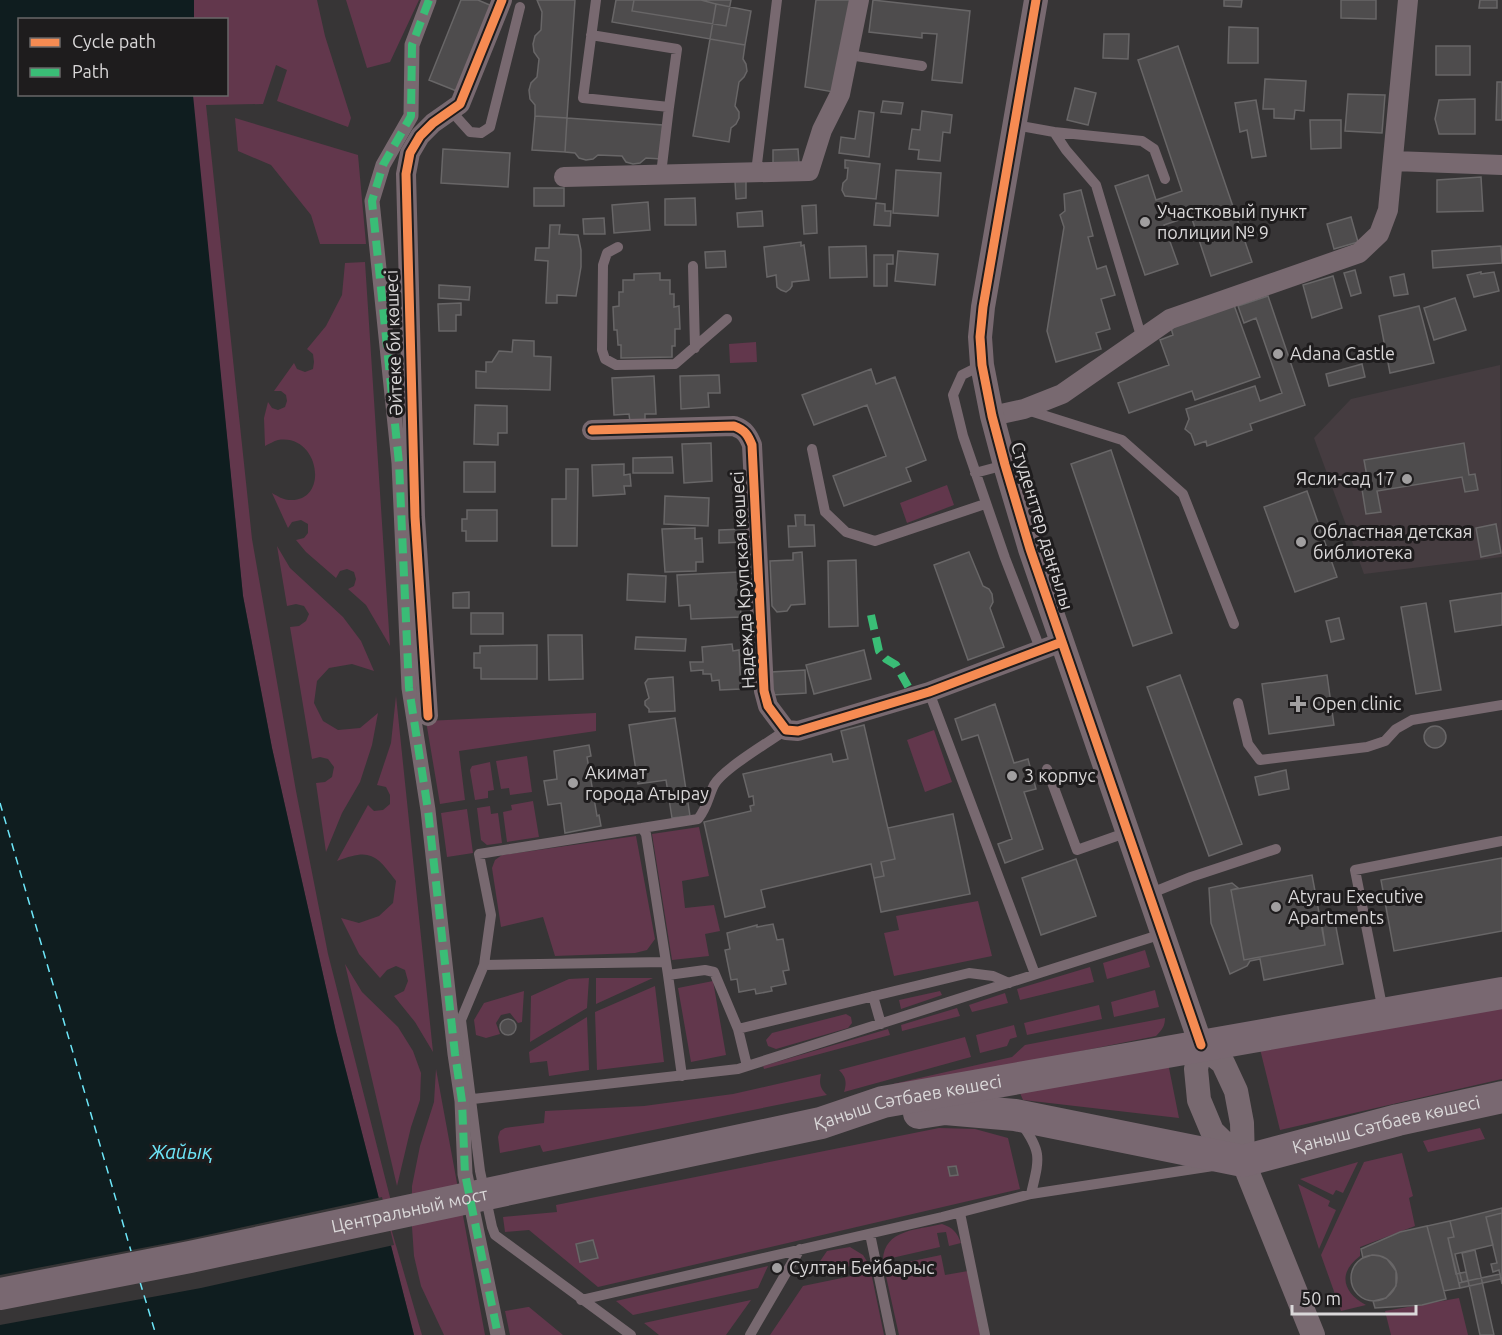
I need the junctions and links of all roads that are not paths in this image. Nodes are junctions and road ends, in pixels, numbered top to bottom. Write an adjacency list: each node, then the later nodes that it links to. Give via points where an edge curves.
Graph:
1 (429, 0): 73 (street, via 412,45 411,116 383,165 372,201 399,463 409,688 428,810 462,1101 465,1174)
2 (596, 0): 8 (lane)
3 (777, 0): 17 (lane)
4 (860, 0): 9 (street)
5 (1036, 0): 13 (street, Студенттер даңғылы)
6 (1408, 0): 15 (street)
7 (511, 3): 12 (street, Әйтеке би көшесі, via 460,104); 12 (lane, via 490,127 481,133 470,132)
8 (591, 35): 11 (lane, via 677,49); 11 (lane, via 583,98)
9 (849, 55): 10 (lane); 17 (street, via 840,94 822,130 809,171)
10 (922, 66)
11 (669, 107): 18 (lane)
12 (452, 112): 40 (street, Әйтеке би көшесі, via 420,136 410,153 406,174 415,517)
13 (1014, 125): 14 (lane); 26 (street, Студенттер даңғылы, via 983,307)
14 (1054, 132): 20 (lane, via 1142,141 1154,149); 24 (lane, via 1096,185)
15 (1394, 161): 16 (street); 24 (street, via 1388,210 1379,234 1359,254 1170,319)
16 (1502, 165)
17 (756, 172): 18 (street)
18 (661, 174): 19 (street)
19 (564, 177)
20 (1165, 179)
21 (618, 247): 25 (lane, via 607,253 603,265 605,359 616,365 675,364)
22 (693, 266): 25 (lane)
23 (727, 319): 25 (lane)
24 (1142, 339): 27 (street, via 1062,393)
25 (695, 348)
26 (982, 365): 28 (street, Студенттер даңғылы); 32 (lane, via 962,375 953,395)
27 (1024, 409): 28 (street); 35 (lane, via 1122,440 1183,494)
28 (992, 416): 31 (street, Студенттер даңғылы)
29 (592, 430): 41 (street, Надежда Крупская көшесі, via 735,426 748,436 752,445 764,691 768,706)
30 (812, 449): 33 (lane, via 825,512 846,532 875,541)
31 (1005, 465): 32 (lane); 34 (street, Студенттер даңғылы)
32 (975, 473): 33 (lane)
33 (985, 504): 34 (lane)
34 (1017, 554): 36 (street, Студенттер даңғылы)
35 (1234, 624)
36 (1052, 647): 37 (street); 44 (street, Студенттер даңғылы)
37 (929, 692): 41 (street, via 798,731); 51 (lane)
38 (1238, 703): 39 (lane, via 1248,744 1260,760 1367,747 1385,741 1412,720)
39 (1502, 705)
40 (428, 716)
41 (786, 730): 43 (lane, via 723,774 698,819)
42 (1047, 769): 44 (lane, via 1077,850)
43 (642, 828): 49 (lane); 50 (lane, via 479,854 491,915)
44 (1128, 832): 47 (street, Студенттер даңғылы)
45 (1502, 841): 56 (lane, via 1355,870)
46 (1276, 849): 47 (lane)
47 (1149, 894): 48 (street, Студенттер даңғылы)
48 (1162, 934): 51 (lane); 59 (street, Студенттер даңғылы)
49 (666, 962): 50 (lane); 52 (lane)
50 (484, 965): 62 (lane, via 461,1020)
51 (1035, 974): 53 (lane)
52 (668, 975): 58 (lane, via 714,972); 61 (lane)
53 (1009, 983): 55 (lane, via 969,973); 57 (lane)
54 (1502, 993): 56 (main road, Қаныш Сәтбаев көшесі)
55 (873, 996): 57 (lane); 58 (lane)
56 (1383, 1015): 59 (main road, Қаныш Сәтбаев көшесі)
57 (881, 1024): 60 (lane)
58 (738, 1029): 60 (lane)
59 (1201, 1045): 65 (main road, Қаныш Сәтбаев көшесі, via 883,1102); 66 (street, via 1223,1063 1236,1091); 66 (street, via 1196,1068 1199,1100 1212,1131)
60 (747, 1066): 61 (lane)
61 (682, 1076): 62 (lane)
62 (473, 1099): 72 (lane, via 480,1171 495,1235)
63 (1501, 1102): 66 (main road, Қаныш Сәтбаев көшесі, via 1398,1120)
64 (1015, 1115): 65 (main road, Қаныш Сәтбаев көшесі, via 945,1109 876,1120); 66 (main road, Қаныш Сәтбаев көшесі); 67 (lane, via 1034,1141 1038,1154)
65 (821, 1123): 71 (main road, Центральный мост)
66 (1243, 1161): 67 (lane); 78 (street)
67 (1031, 1194): 68 (lane)
68 (960, 1213): 69 (lane); 77 (lane)
69 (870, 1233): 70 (lane); 76 (lane)
70 (800, 1250): 72 (lane); 75 (lane)
71 (0, 1294)
72 (580, 1300): 74 (lane)
73 (498, 1335)
74 (631, 1335)
75 (750, 1335)
76 (891, 1335)
77 (985, 1335)
78 (1313, 1335)

